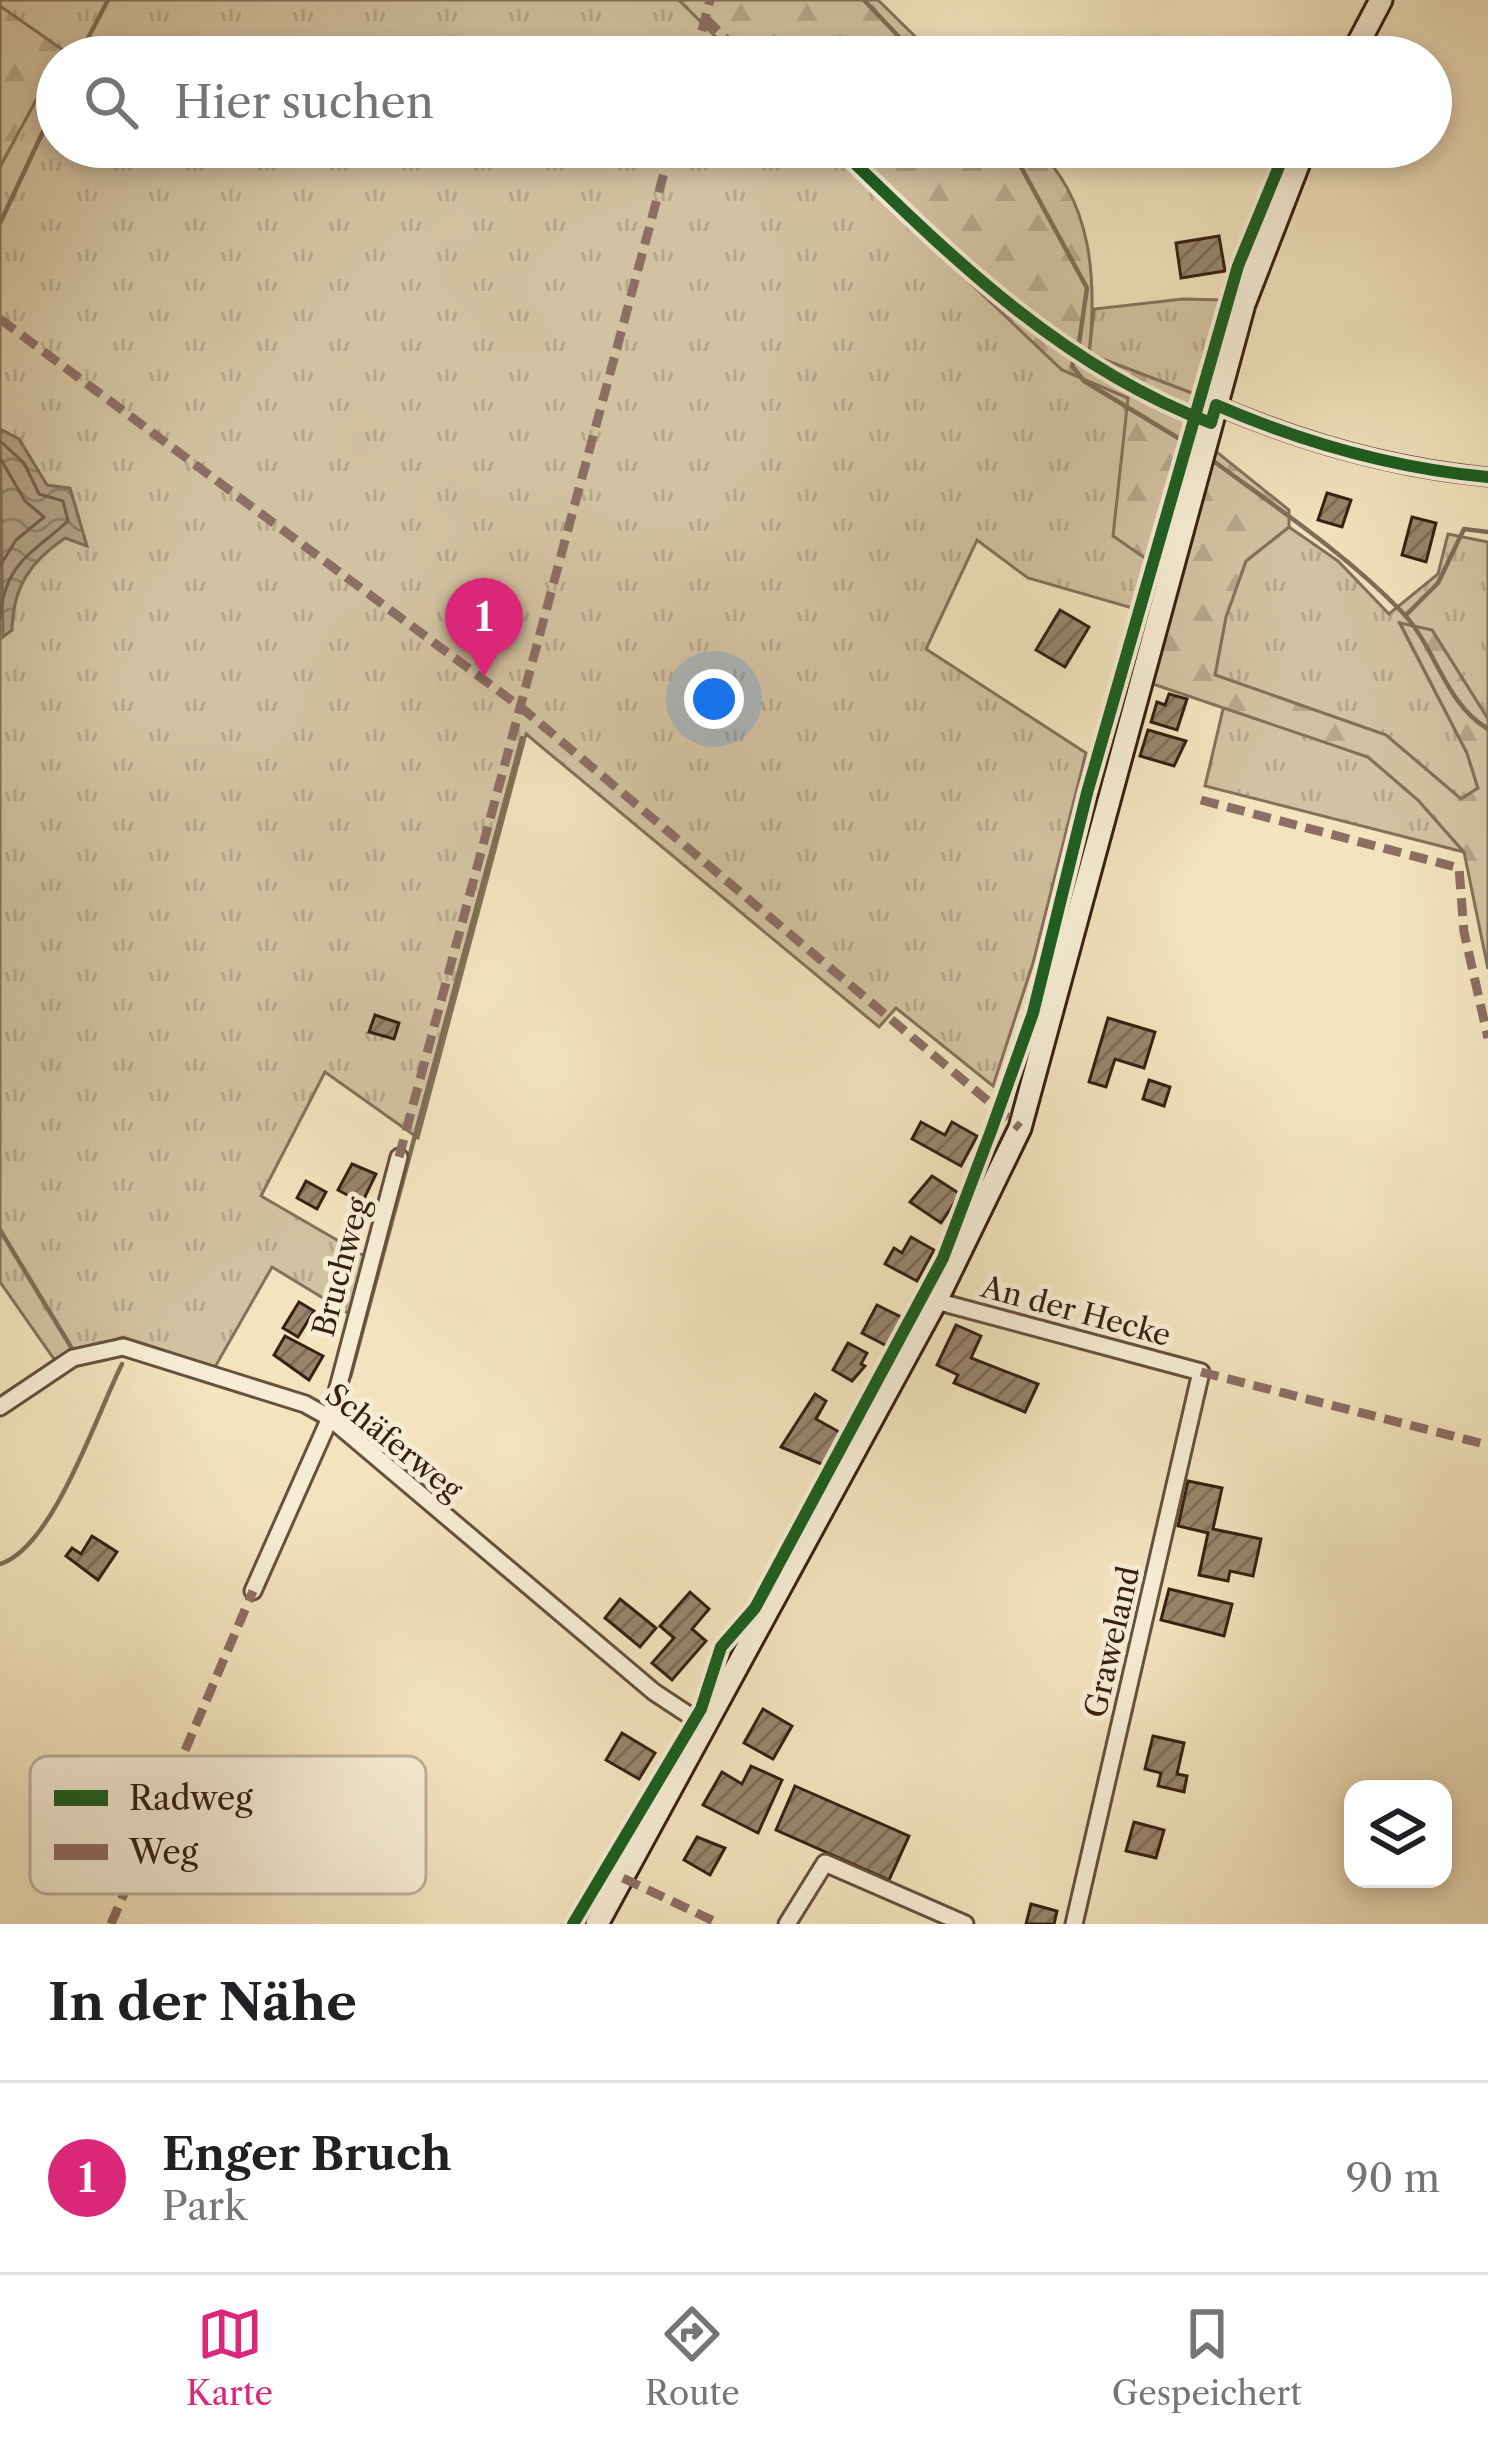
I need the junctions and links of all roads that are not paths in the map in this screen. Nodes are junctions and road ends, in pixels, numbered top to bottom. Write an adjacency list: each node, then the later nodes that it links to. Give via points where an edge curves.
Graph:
1 (1381, 0): 2 (main road)
2 (1362, 36)
3 (1297, 168): 4 (main road, via 1244,304)
4 (1213, 414): 5 (street, via 1385,462); 7 (main road, via 1020,1128)
5 (1488, 477)
6 (400, 1157): 10 (street, Bruchweg)
7 (936, 1301): 8 (street, An der Hecke); 12 (main road)
8 (1202, 1372): 16 (street, Graweland)
9 (0, 1407): 10 (street, Schäferweg, via 74,1358 123,1347)
10 (330, 1418): 11 (street, Bruchweg); 12 (street, Schäferweg, via 628,1671)
11 (253, 1591)
12 (707, 1727): 13 (main road)
13 (596, 1924)
14 (787, 1924): 15 (street, via 825,1863)
15 (965, 1924)
16 (1074, 1924)

